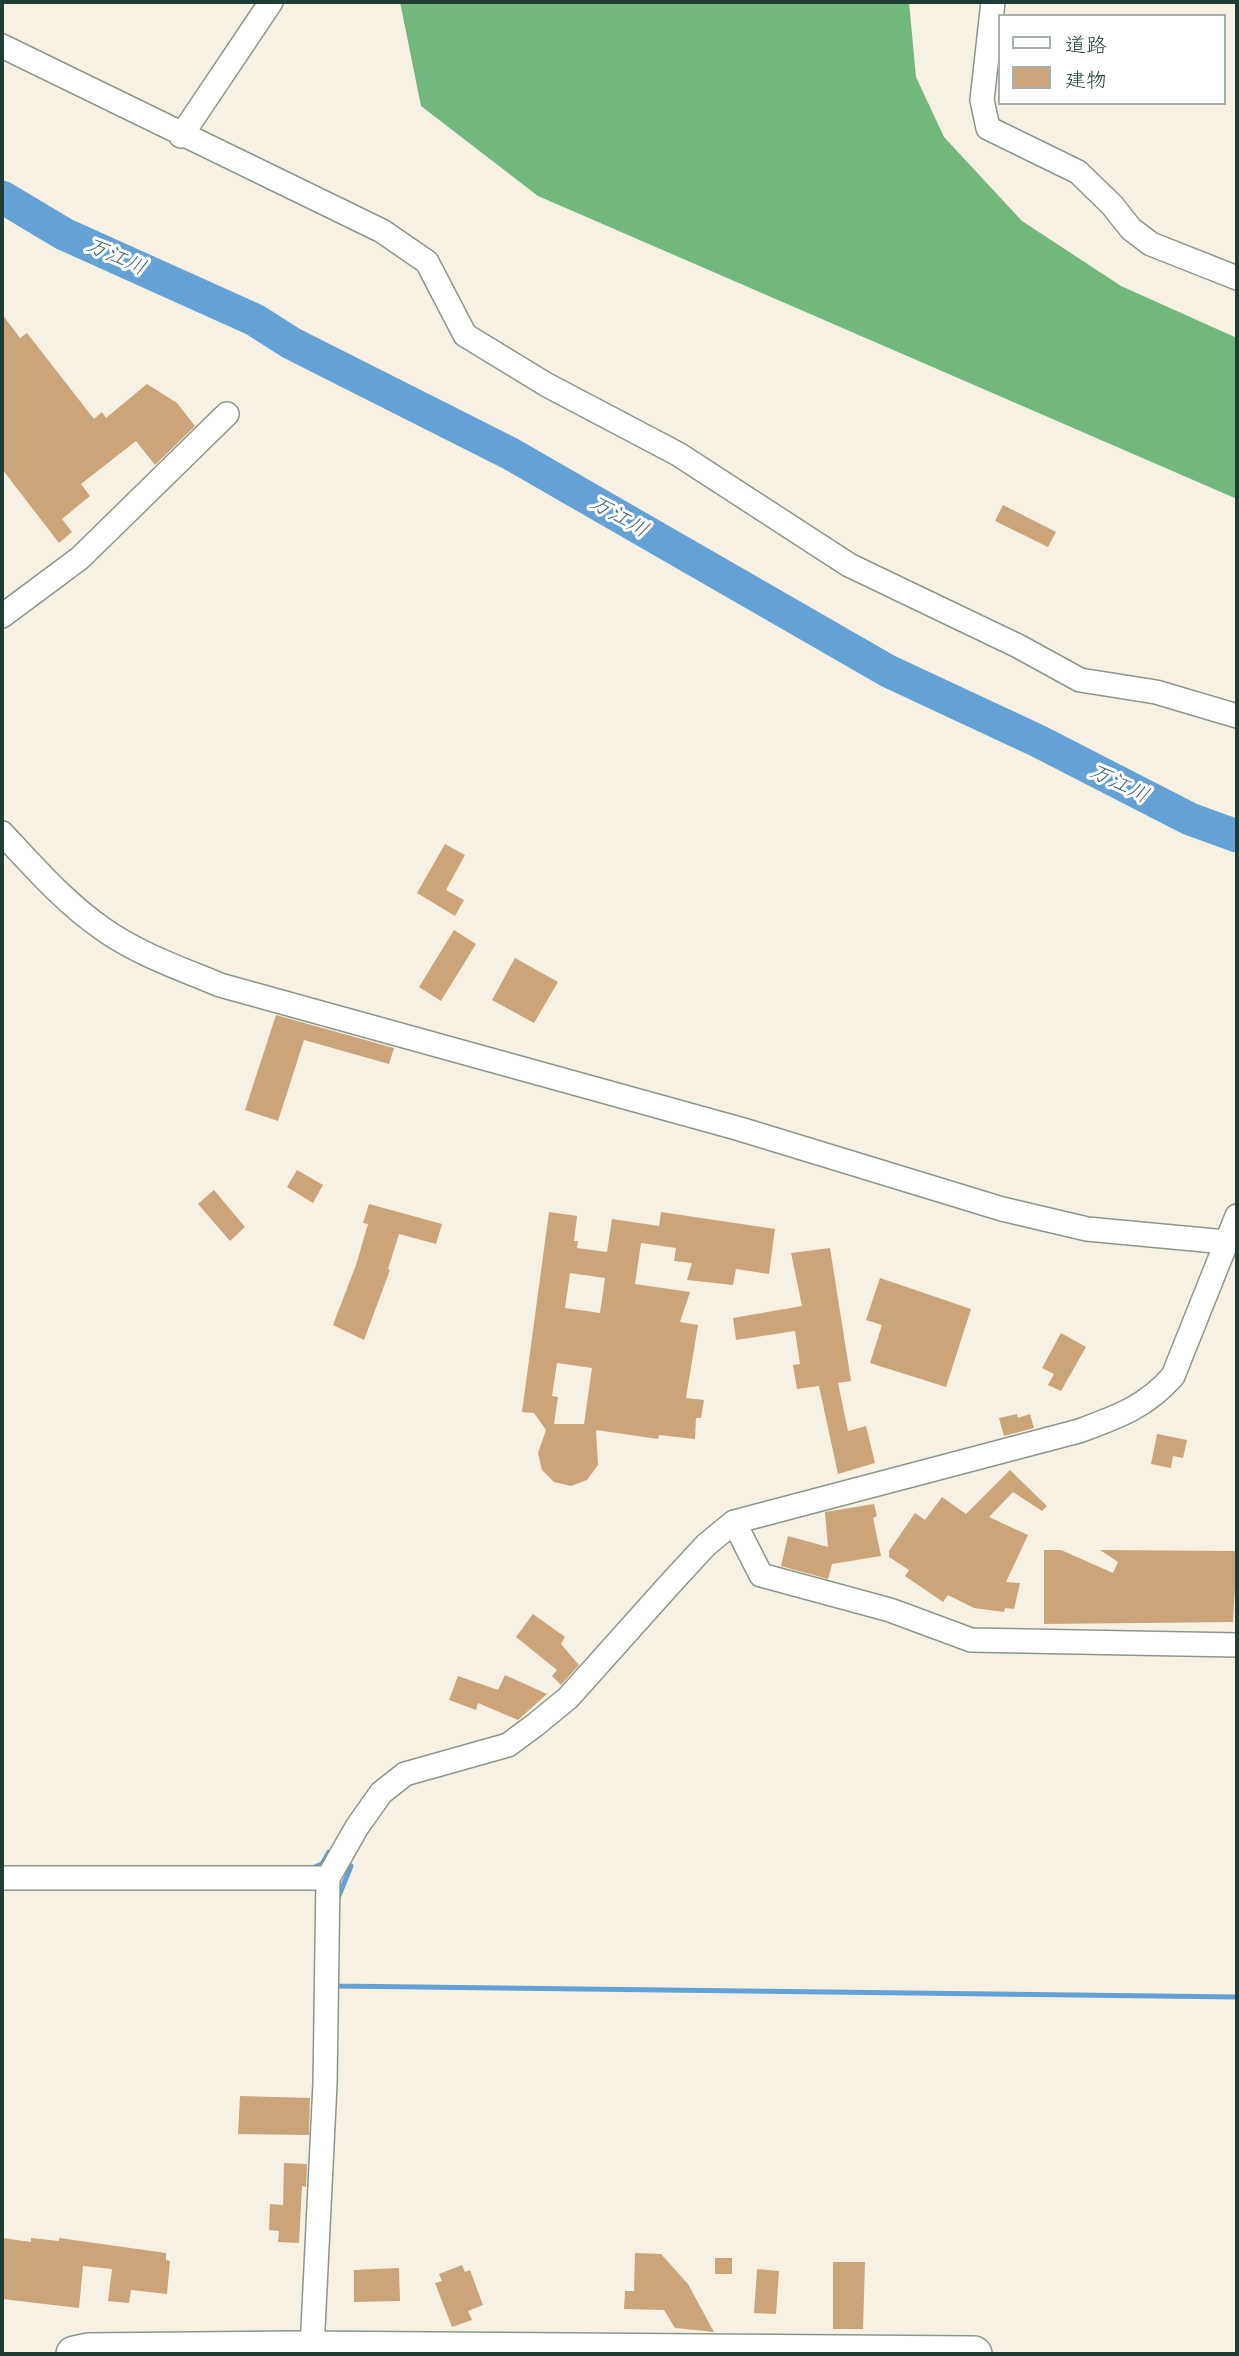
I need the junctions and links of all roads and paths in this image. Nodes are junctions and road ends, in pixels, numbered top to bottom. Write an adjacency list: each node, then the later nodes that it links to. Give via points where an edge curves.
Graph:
1 (271, 2): 4 (street)
2 (993, 2): 5 (street, via 982,100 988,128 1077,172 1131,229 1152,244)
3 (2, 46): 4 (street)
4 (181, 136): 8 (street, via 382,231 428,262 465,335 547,385 678,454 849,565 1080,680 1156,692)
5 (1237, 278)
6 (227, 414): 7 (street, via 80,558)
7 (2, 616)
8 (1237, 716)
9 (2, 833): 11 (street, via 46,880 104,930 220,985 740,1129 1002,1209 1087,1229)
10 (1237, 1216): 11 (street)
11 (1226, 1242): 12 (street, via 1173,1376 1156,1396 1121,1416 1079,1432)
12 (734, 1522): 13 (street, via 761,1575 890,1610 971,1640); 15 (street, via 706,1545 568,1698 535,1725 508,1745 405,1774 381,1793)
13 (1237, 1645)
14 (2, 1878): 15 (street)
15 (328, 1878): 16 (street, via 326,2084)
16 (303, 2351): 17 (main road); 18 (main road)
17 (74, 2354)
18 (974, 2354)

